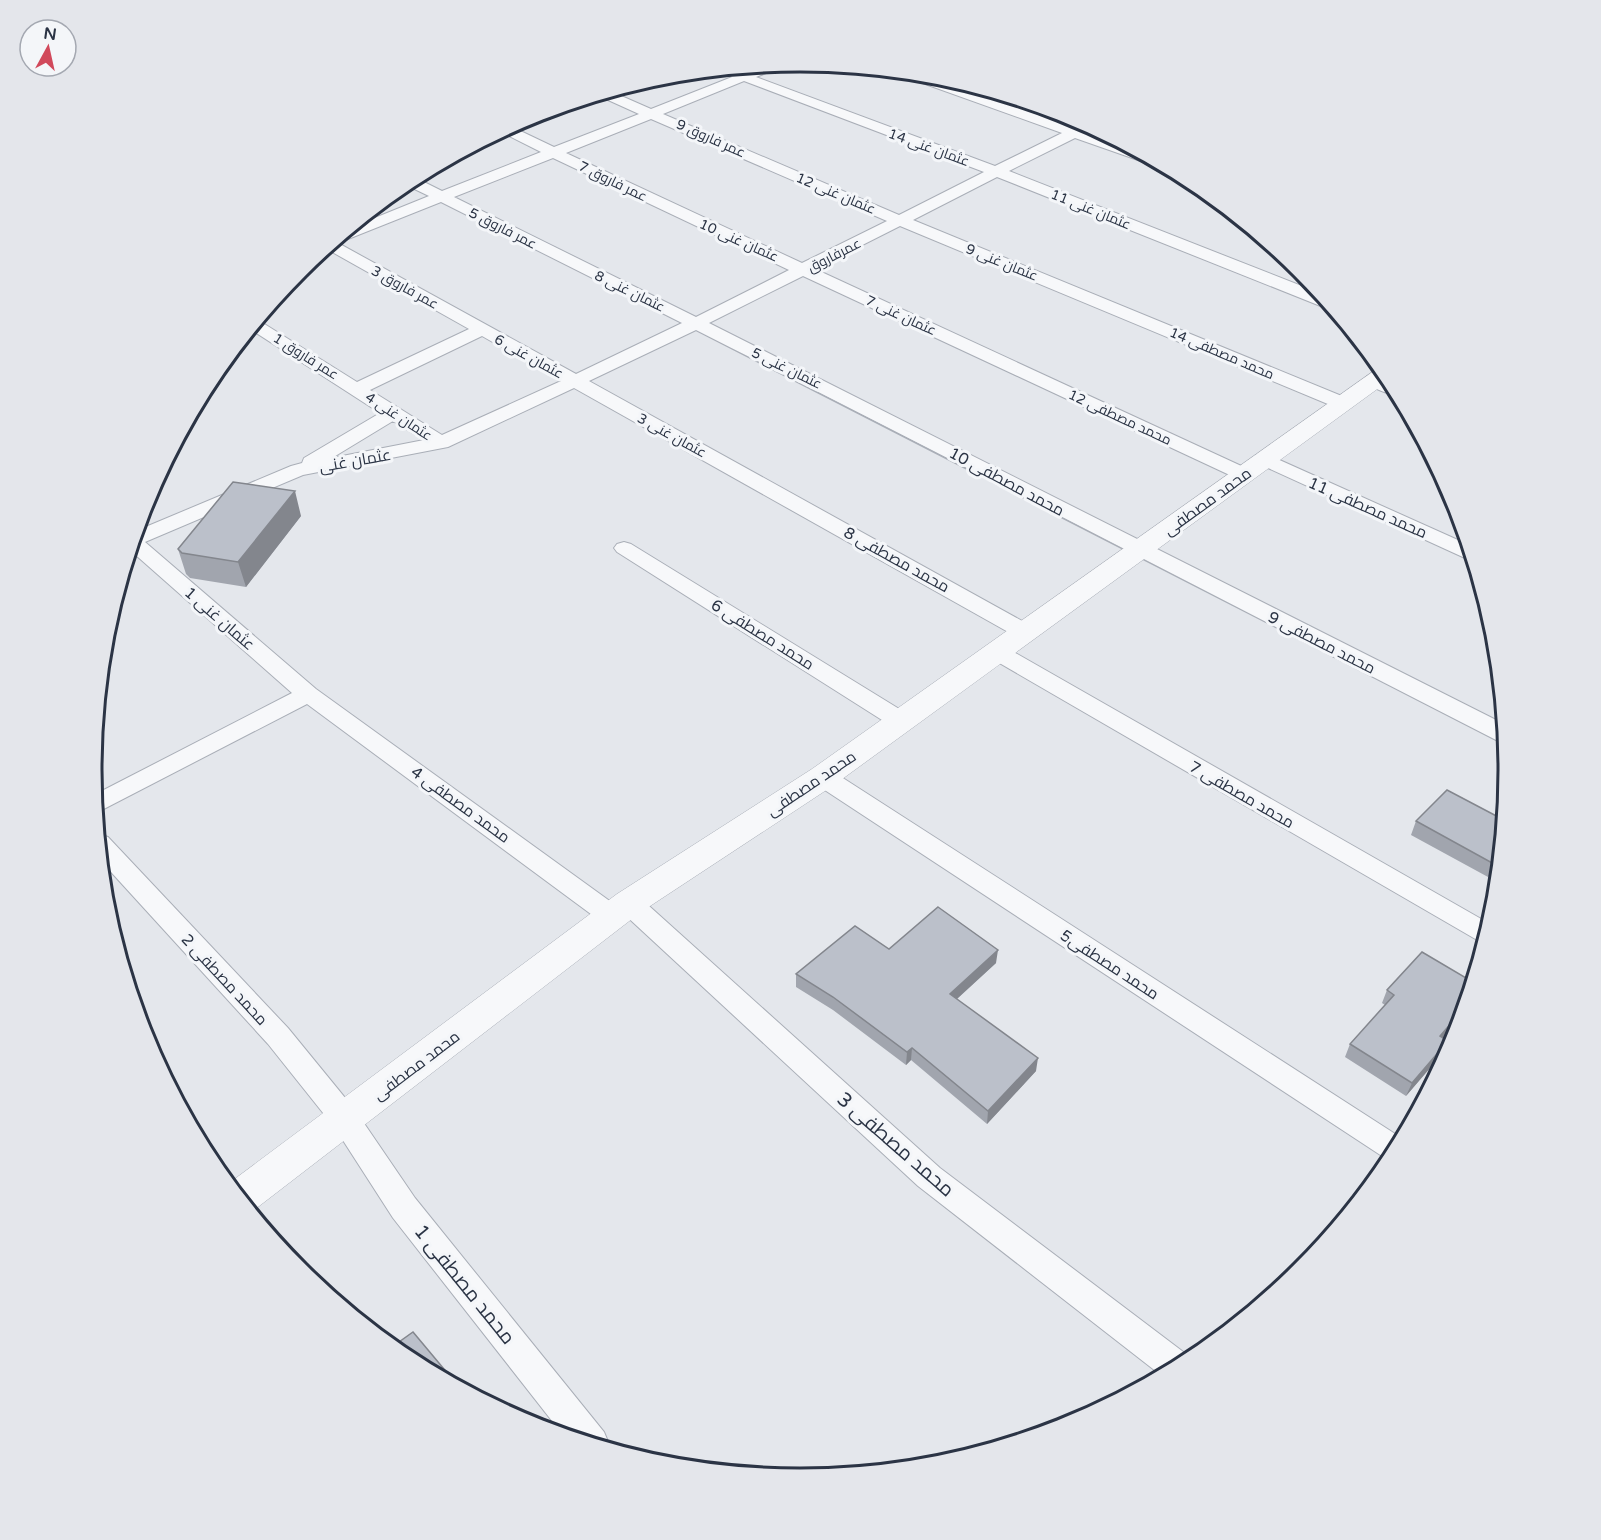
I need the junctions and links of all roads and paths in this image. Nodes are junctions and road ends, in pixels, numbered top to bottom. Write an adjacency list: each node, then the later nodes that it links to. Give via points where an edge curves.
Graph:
1 (751, 73): 3 (street)
2 (740, 75): 3 (street, عثمان غنی 14)
3 (744, 76): 6 (street); 13 (street, عثمان غنی 14)
4 (966, 92): 8 (street)
5 (615, 98): 6 (street, عمر فاروق 9)
6 (651, 112): 11 (street); 12 (street, عمر فاروق 9)
7 (1078, 130): 8 (street, عمرفاروق)
8 (1073, 132): 10 (street); 13 (street, عمرفاروق)
9 (514, 134): 11 (street, عمر فاروق 7)
10 (1114, 146)
11 (552, 152): 15 (street); 16 (street, عمر فاروق 7)
12 (771, 165): 17 (street, عثمان غنی 12)
13 (997, 172): 17 (street, عمرفاروق); 22 (street, عثمان غنی 11)
14 (420, 186): 15 (street, عمر فاروق 5)
15 (442, 197): 18 (street); 20 (street, عمر فاروق 5)
16 (674, 210): 21 (street, عثمان غنی 10)
17 (901, 220): 21 (street, عمرفاروق); 23 (street, عثمان غنی 9)
18 (359, 230)
19 (337, 248): 26 (street, عمر فاروق 3)
20 (564, 258): 24 (street, عثمان غنی 8)
21 (805, 270): 24 (street, عمرفاروق); 27 (street, عثمان غنی 7)
22 (1313, 297)
23 (1103, 303): 31 (street, محمد مصطفی 14)
24 (697, 324): 28 (street, عمرفاروق); 33 (street, عثمان غنی 5)
25 (261, 328): 30 (street, عمر فاروق 1)
26 (481, 330): 28 (street, عثمان غنی 6); 30 (street)
27 (998, 360): 35 (street, محمد مصطفی 12)
28 (577, 382): 34 (street, عثمان غنی); 37 (street, عثمان غنی 3)
29 (1381, 383): 31 (street, محمد مصطفی)
30 (357, 389): 32 (street, عثمان غنی 4)
31 (1342, 403): 35 (street, محمد مصطفی)
32 (393, 413): 34 (street, عثمان غنی 4); 36 (street)
33 (876, 413): 41 (street, محمد مصطفی 10)
34 (441, 443): 36 (street, عثمان غنی)
35 (1253, 467): 41 (street, محمد مصطفی); 42 (street, محمد مصطفی 11)
36 (298, 470): 38 (street, عثمان غنی)
37 (768, 487): 43 (street, محمد مصطفی 8)
38 (144, 536)
39 (140, 547): 45 (street, عثمان غنی 1)
40 (624, 548): 46 (street, محمد مصطفی 6)
41 (1139, 550): 43 (street, محمد مصطفی); 47 (street, محمد مصطفی 9)
42 (1462, 550)
43 (1025, 632): 44 (street, محمد مصطفی)
44 (997, 652): 46 (street, محمد مصطفی); 52 (street, محمد مصطفی 7)
45 (308, 694): 49 (street); 51 (street, محمد مصطفی 4)
46 (901, 721): 48 (street, محمد مصطفی)
47 (1497, 731)
48 (823, 777): 51 (street, محمد مصطفی); 54 (street, محمد مصطفی5)
49 (103, 801)
50 (107, 852): 53 (street, محمد مصطفی 2, via 278,1036)
51 (621, 910): 53 (street, محمد مصطفی); 56 (street, محمد مصطفی 3, via 929,1177)
52 (1480, 931)
53 (345, 1119): 55 (street, محمد مصطفی); 57 (street, محمد مصطفی 1, via 404,1208)
54 (1388, 1146)
55 (246, 1194)
56 (1169, 1361)
57 (583, 1433)

